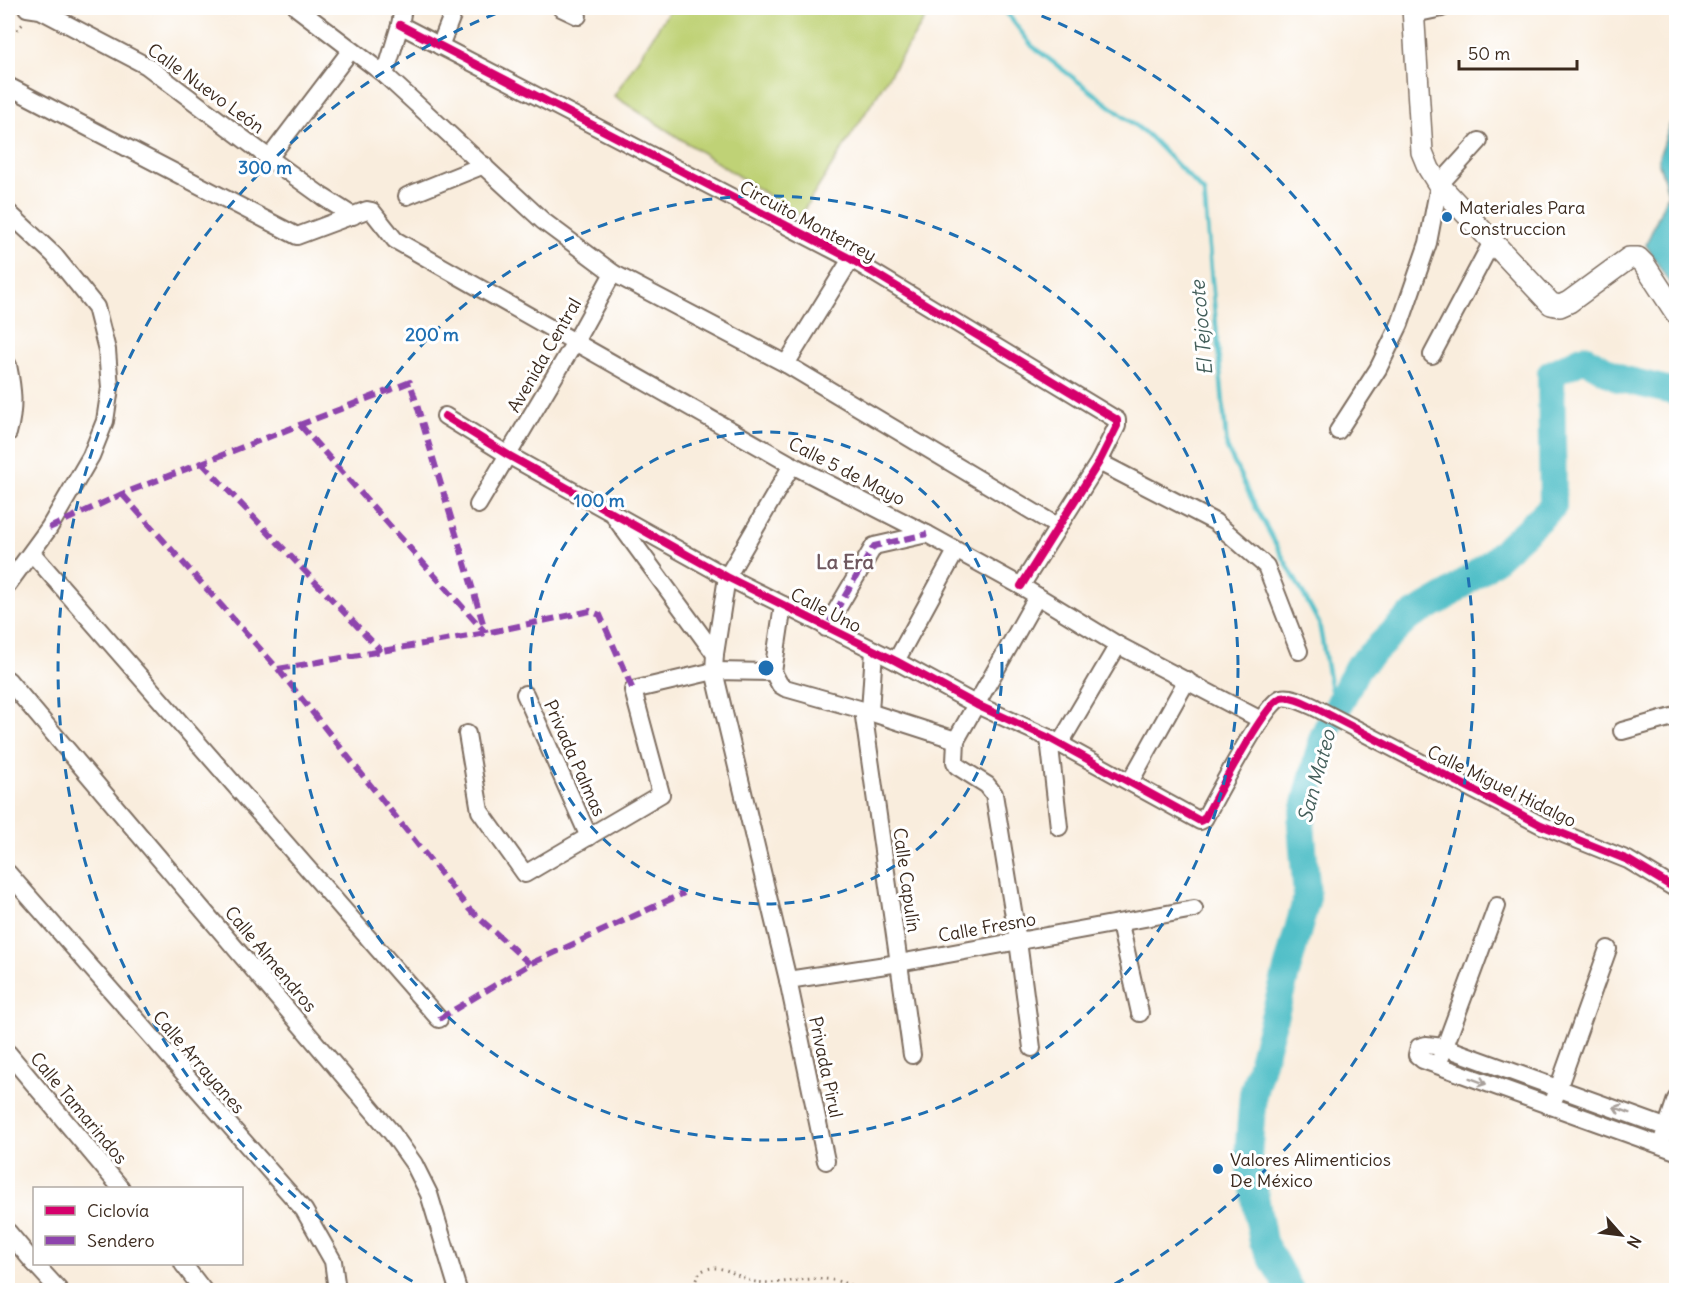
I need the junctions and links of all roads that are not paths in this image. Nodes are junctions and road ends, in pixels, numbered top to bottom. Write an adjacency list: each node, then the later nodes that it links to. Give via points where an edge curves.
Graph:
1 (35, 8): 15 (street, Calle Nuevo León, via 147,66)
2 (297, 8): 11 (street)
3 (403, 8): 9 (street)
4 (455, 8): 10 (street)
5 (561, 8): 8 (street)
6 (1442, 8): 7 (street)
7 (1414, 11): 17 (main road, via 1422,152)
8 (578, 16)
9 (400, 25): 10 (street, Circuito Monterrey); 12 (street)
10 (440, 46): 22 (street, Circuito Monterrey)
11 (351, 50): 12 (street); 15 (street)
12 (385, 75): 16 (street)
13 (8, 86): 20 (street, via 297,236)
14 (1479, 141): 17 (street)
15 (269, 158): 20 (street, Calle Nuevo León, via 323,197)
16 (484, 165): 18 (street); 23 (street, via 543,221)
17 (1439, 185): 21 (main road); 30 (street, via 1428,243 1400,324 1378,369)
18 (407, 196)
19 (8, 212): 40 (street, via 54,255 96,307 109,369 105,421 91,456)
20 (360, 213): 25 (street, Calle 5 de Mayo, via 372,211 395,240)
21 (1493, 240): 24 (main road, via 1551,304 1569,302 1629,258 1638,258); 26 (street)
22 (851, 259): 27 (street, Circuito Monterrey); 33 (street, Circuito Monterrey, via 1117,420)
23 (613, 273): 25 (street, Avenida Central); 27 (street)
24 (1677, 313)
25 (575, 342): 32 (street, Avenida Central); 34 (street, Calle 5 de Mayo)
26 (1432, 355)
27 (786, 364): 37 (street)
28 (8, 365): 31 (street, via 13,415)
29 (445, 416): 32 (street, Calle Uno)
30 (1338, 430)
31 (8, 433)
32 (508, 455): 35 (street, Avenida Central); 36 (street, Calle Uno)
33 (1099, 462): 37 (street, Circuito Monterrey); 49 (street, via 1215,522 1266,566)
34 (792, 465): 38 (street, Calle 5 de Mayo); 41 (street)
35 (478, 505)
36 (612, 513): 41 (street, Calle Uno); 50 (street)
37 (1057, 526): 43 (street, Circuito Monterrey)
38 (927, 534): 39 (street, Calle 5 de Mayo); 46 (street, via 874,546)
39 (957, 551): 43 (street, Calle 5 de Mayo); 51 (street)
40 (32, 553): 42 (street); 77 (street)
41 (727, 577): 45 (street, Calle Uno); 50 (street)
42 (8, 584)
43 (1021, 586): 44 (street, Calle 5 de Mayo)
44 (1036, 597): 47 (street, Calle 5 de Mayo); 56 (street)
45 (783, 605): 46 (street, Calle Uno); 52 (street)
46 (826, 628): 48 (street, Calle Uno)
47 (1118, 645): 54 (street, Calle 5 de Mayo); 63 (street)
48 (874, 650): 51 (street, Calle Uno); 57 (street, Calle Capulín)
49 (1299, 651)
50 (715, 662): 52 (street); 66 (street, via 633,690 661,794); 75 (street)
51 (896, 662): 56 (street, Calle Uno)
52 (773, 672): 57 (street, via 785,688)
53 (8, 680): 99 (street, Calle Almendros, via 392,1133 429,1194)
54 (1187, 681): 59 (street, Calle 5 de Mayo); 64 (street)
55 (525, 694): 66 (street, Privada Palmas)
56 (977, 705): 62 (street); 63 (street, Calle Uno)
57 (867, 711): 62 (street); 74 (street, Calle Capulín)
58 (1677, 716): 60 (street)
59 (1261, 720): 64 (street, Calle Uno, via 1200,821); 68 (street, Calle Miguel Hidalgo, via 1284,697 1316,708 1541,825 1628,860)
60 (1622, 731)
61 (467, 734): 66 (street, via 480,811 525,874)
62 (956, 740): 72 (street, via 957,766 994,794)
63 (1054, 742): 64 (street, Calle Uno); 65 (street)
64 (1130, 782)
65 (1059, 827)
66 (589, 837)
67 (8, 873): 98 (street, Calle Arrayanes, via 304,1210 333,1261)
68 (1677, 889)
69 (1497, 906): 78 (street)
70 (1194, 909): 71 (street, Calle Fresno)
71 (1120, 924): 72 (street, Calle Fresno); 76 (street)
72 (1018, 941): 74 (street, Calle Fresno); 79 (street)
73 (1608, 949): 83 (street)
74 (899, 963): 75 (street, Calle Fresno); 81 (street, Calle Capulín)
75 (788, 980): 90 (street, Privada Pirul)
76 (1140, 1013)
77 (439, 1019)
78 (1444, 1047): 82 (street); 82 (street, via 1419,1047 1417,1055); 83 (street)
79 (1032, 1048)
80 (8, 1053): 91 (street, Calle Tamarindos)
81 (912, 1055)
82 (1438, 1066): 86 (street, one-way to 86)
83 (1558, 1088): 84 (street); 86 (street)
84 (1583, 1097): 87 (street); 88 (street, one-way to 84)
85 (1677, 1099): 88 (street)
86 (1551, 1107): 87 (street)
87 (1577, 1116): 89 (street)
88 (1671, 1129): 89 (street)
89 (1669, 1148)
90 (826, 1161)
91 (120, 1187)
92 (8, 1232): 93 (street)
93 (33, 1261)
94 (37, 1265): 96 (street)
95 (185, 1265): 97 (street)
96 (58, 1290)
97 (204, 1290)
98 (337, 1290)
99 (458, 1290)

